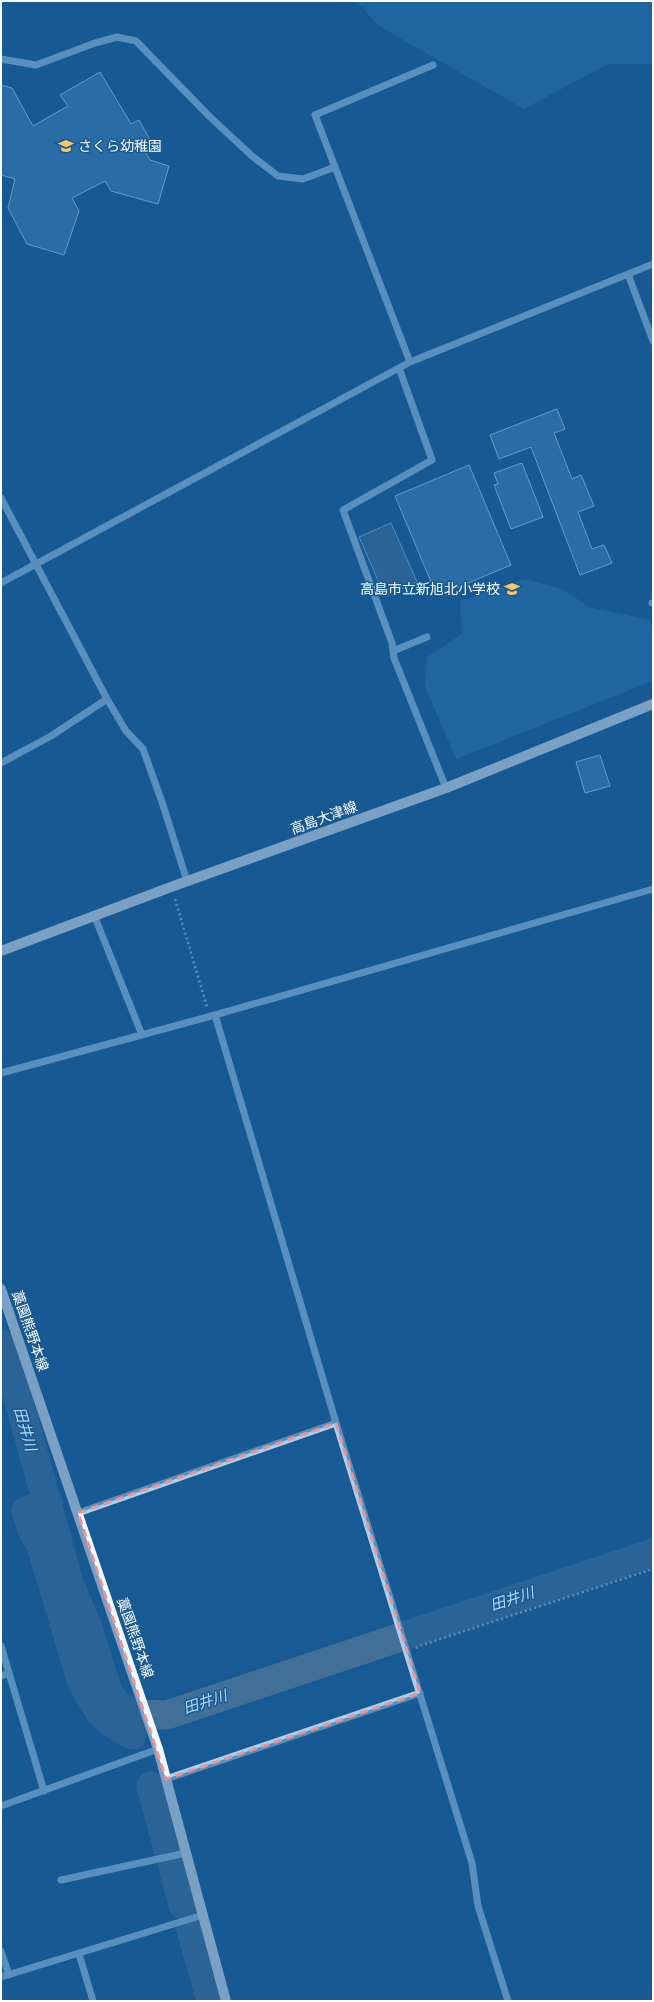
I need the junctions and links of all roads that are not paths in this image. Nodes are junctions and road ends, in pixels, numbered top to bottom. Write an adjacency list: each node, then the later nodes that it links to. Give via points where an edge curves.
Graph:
1 (1, 59): 3 (street, via 36,66 117,37 136,41 209,116 278,176 303,179)
2 (433, 65): 3 (street, via 315,115)
3 (335, 167): 7 (street)
4 (653, 264): 5 (street)
5 (628, 274): 6 (street); 7 (street)
6 (653, 341)
7 (410, 362): 8 (street)
8 (399, 368): 10 (street); 13 (street, via 432,460 344,510)
9 (1, 498): 10 (street)
10 (36, 564): 11 (street); 14 (street)
11 (1, 583)
12 (427, 637): 13 (street)
13 (393, 651): 17 (street)
14 (107, 699): 16 (street, via 51,736); 18 (street, via 126,731 143,749)
15 (653, 704): 17 (main road, 高島大津線)
16 (1, 763)
17 (446, 788): 18 (main road, 高島大津線)
18 (187, 881): 20 (main road, 高島大津線)
19 (653, 889): 22 (street)
20 (94, 915): 21 (main road, 高島大津線); 23 (street)
21 (1, 951)
22 (215, 1015): 23 (street); 26 (street)
23 (142, 1035): 24 (street)
24 (1, 1073)
25 (1, 1289): 27 (main road, 藁園熊野本線)
26 (336, 1423): 27 (street); 31 (street)
27 (78, 1513): 32 (main road, 藁園熊野本線)
28 (1, 1646): 29 (street)
29 (9, 1673): 30 (street); 34 (street)
30 (1, 1676)
31 (420, 1693): 33 (street); 45 (street, via 472,1863 478,1906)
32 (158, 1749): 33 (main road, 藁園熊野本線); 34 (street)
33 (166, 1779): 36 (main road, 藁園熊野本線)
34 (44, 1791): 35 (street)
35 (1, 1806)
36 (186, 1853): 37 (street); 38 (main road, 藁園熊野本線)
37 (61, 1880)
38 (203, 1915): 40 (street, via 86,1949); 44 (main road, 藁園熊野本線)
39 (1, 1950): 41 (street)
40 (79, 1954): 41 (street); 43 (street)
41 (9, 1974): 42 (street)
42 (1, 1977)
43 (93, 2001)
44 (226, 2001)
45 (508, 2001)

